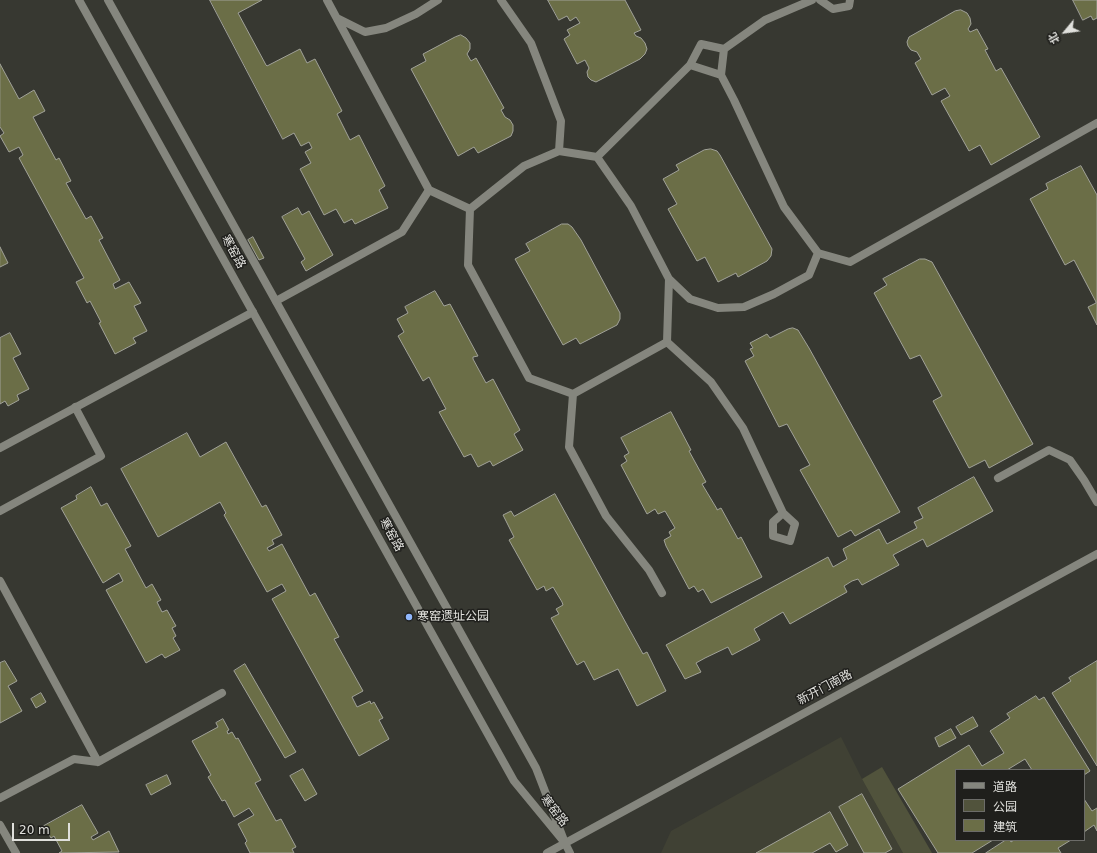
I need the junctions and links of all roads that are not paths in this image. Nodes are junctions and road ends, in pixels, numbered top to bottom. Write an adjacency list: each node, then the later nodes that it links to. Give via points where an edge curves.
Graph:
1 (79, 0): 21 (street, 寒窑路)
2 (108, 0): 20 (street, 寒窑路)
3 (327, 0): 9 (street)
4 (438, 0): 9 (street, via 386,28 365,32)
5 (501, 0): 14 (street, via 534,50 561,121)
6 (812, 0): 10 (street, via 765,20)
7 (820, 0): 8 (street, via 833,9 849,6)
8 (850, 0)
9 (337, 18): 16 (street)
10 (724, 49): 11 (street, via 702,44); 12 (street)
11 (690, 65): 12 (street); 15 (street)
12 (721, 75): 18 (street, via 784,207)
13 (1097, 123): 18 (street, via 850,262)
14 (559, 151): 15 (street); 17 (street, via 524,166)
15 (597, 157): 19 (street, via 631,206)
16 (429, 190): 17 (street); 20 (street, via 402,232)
17 (470, 209): 23 (street, via 468,265 529,378)
18 (818, 253): 19 (street, via 809,275 744,307 718,308 690,299)
19 (669, 279): 22 (street)
20 (276, 301): 37 (street, 寒窑路, via 536,768)
21 (253, 312): 24 (street); 37 (street, 寒窑路, via 514,781)
22 (667, 342): 23 (street); 29 (street, via 711,382 743,428)
23 (573, 394): 32 (street, via 569,447 606,516 649,570)
24 (75, 407): 25 (street); 28 (street, via 101,456)
25 (0, 448)
26 (998, 478): 27 (street, via 1049,450 1070,460)
27 (1097, 502)
28 (0, 511)
29 (783, 513)
30 (1097, 554): 37 (street, 新开门南路)
31 (0, 581): 34 (street)
32 (662, 593)
33 (222, 692): 34 (street)
34 (98, 762): 35 (street, via 74,759)
35 (0, 798)
36 (0, 825): 38 (street)
37 (565, 843): 39 (street, 新开门南路); 40 (street)
38 (16, 853)
39 (547, 853)
40 (570, 853)

